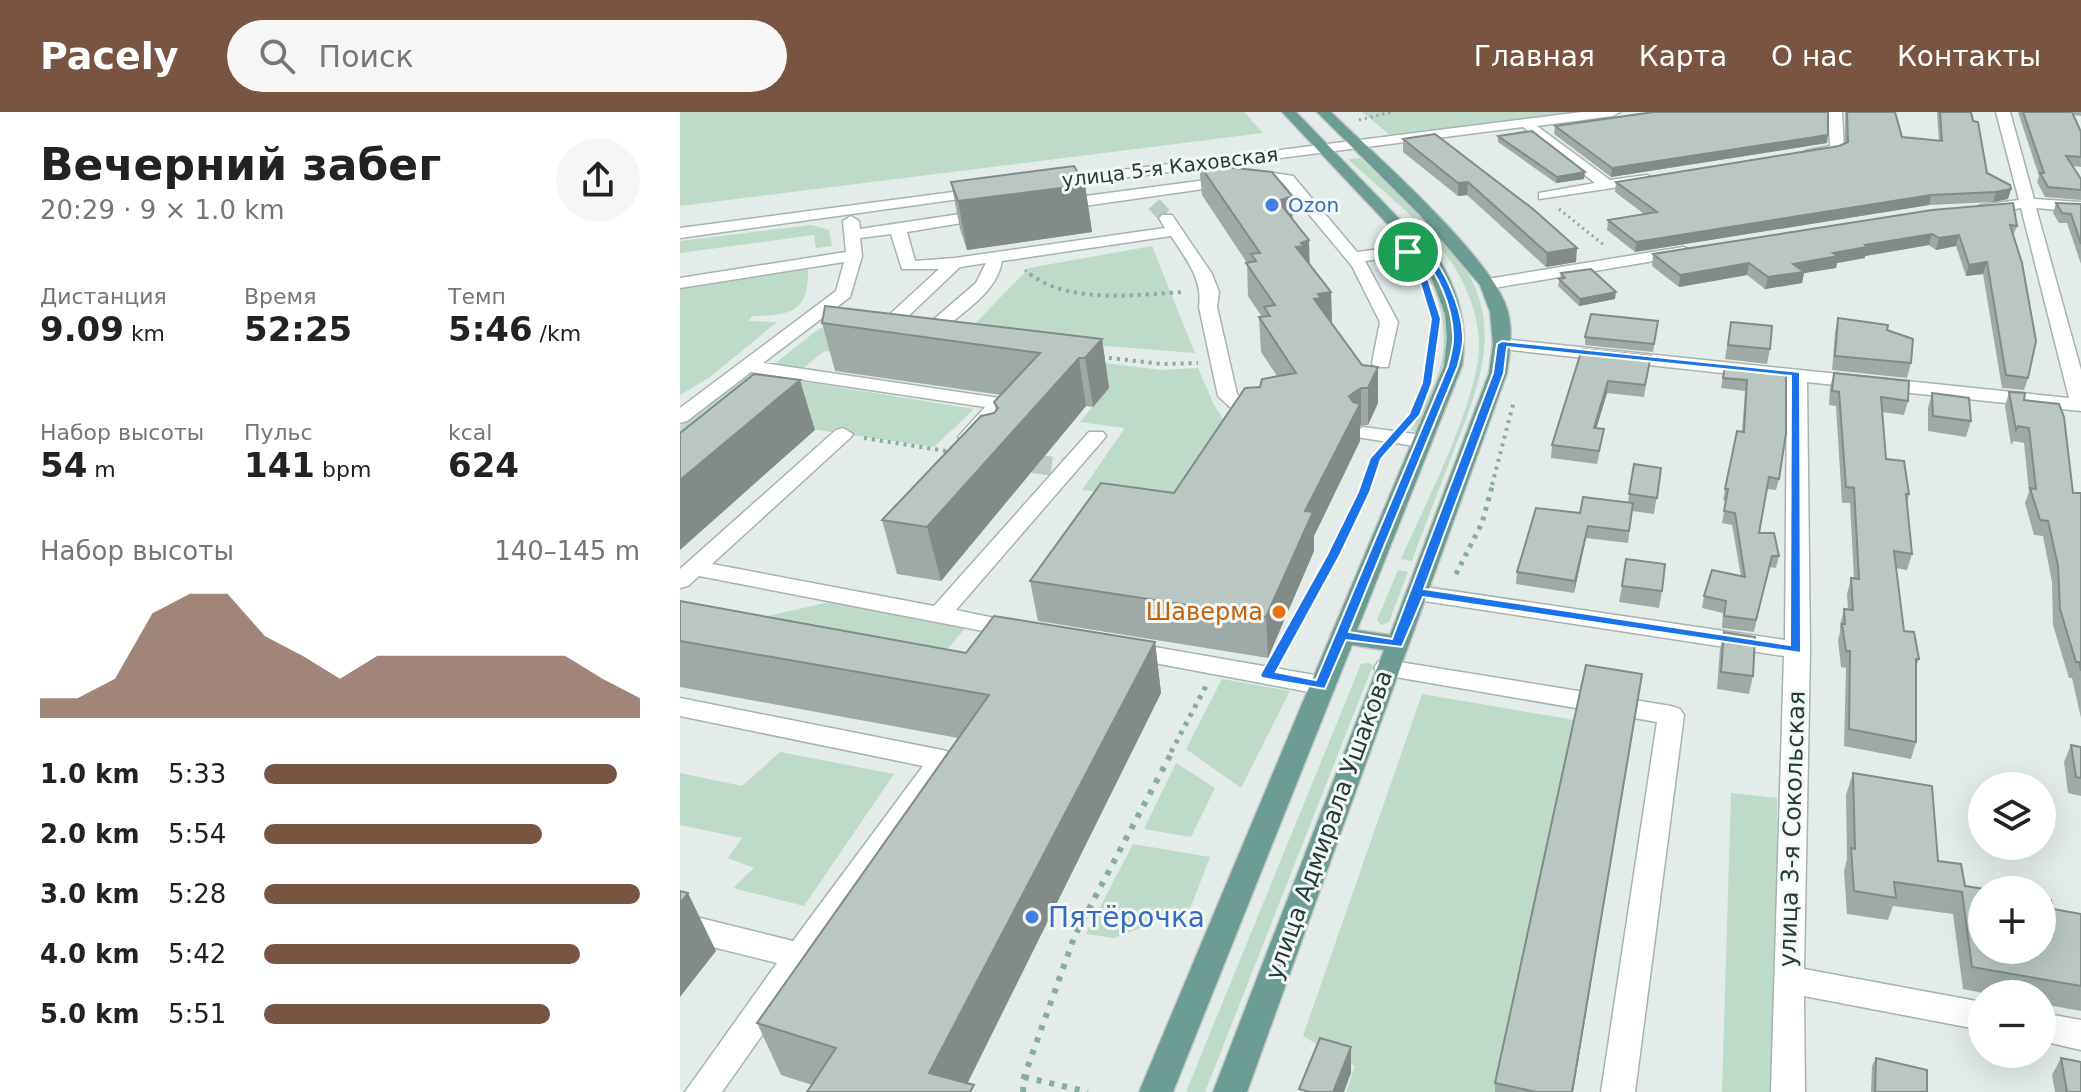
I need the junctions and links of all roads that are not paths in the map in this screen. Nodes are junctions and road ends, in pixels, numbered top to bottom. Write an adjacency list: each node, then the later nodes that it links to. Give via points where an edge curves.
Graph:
1 (1289, 112): 8 (main road)
2 (1324, 112): 7 (main road, улица Адмирала Ушакова)
3 (1613, 112): 6 (street, улица 5-я Каховская)
4 (1835, 112): 9 (street, via 1837,149)
5 (2003, 112): 17 (street)
6 (1527, 124): 7 (street, улица 5-я Каховская); 13 (street)
7 (1353, 132): 8 (street, улица 5-я Каховская); 33 (main road, улица Адмирала Ушакова)
8 (1323, 147): 10 (street, улица 5-я Каховская); 26 (main road)
9 (1791, 157)
10 (1133, 171): 12 (street, улица 5-я Каховская); 16 (street)
11 (1669, 176): 13 (street)
12 (1039, 184)
13 (1607, 185): 15 (street)
14 (992, 191): 20 (street)
15 (1544, 196)
16 (1150, 198): 19 (street); 30 (street, via 1280,176 1288,179)
17 (2027, 203): 18 (street); 21 (street); 40 (street)
18 (2081, 207)
19 (1037, 208)
20 (851, 211): 24 (street); 25 (street)
21 (1961, 211)
22 (1005, 212): 23 (street)
23 (898, 229): 25 (street); 31 (street, via 908,266)
24 (680, 233)
25 (852, 235): 28 (street)
26 (1421, 249): 30 (street); 46 (main road, via 1448,292 1458,335 1453,366)
27 (1699, 249): 33 (street)
28 (854, 256): 32 (street); 38 (street, via 844,293)
29 (995, 257): 31 (street); 35 (street, via 985,284); 42 (street, via 1171,224 1210,292 1208,307 1228,396)
30 (1352, 258): 37 (street, via 1389,322)
31 (955, 263): 34 (street)
32 (680, 283)
33 (1488, 284): 36 (main road, улица Адмирала Ушакова, via 1499,312)
34 (895, 319)
35 (939, 324)
36 (1502, 344): 39 (street); 49 (main road, улица Адмирала Ушакова, via 1498,373)
37 (1381, 363)
38 (746, 366): 41 (street); 47 (street, via 999,403 955,452)
39 (1797, 374): 40 (street); 54 (street, улица 3-я Сокольская)
40 (2081, 405)
41 (680, 417)
42 (1253, 418)
43 (1363, 433): 46 (street)
44 (843, 434): 48 (street)
45 (1096, 436): 50 (street)
46 (1422, 441): 52 (main road)
47 (982, 456)
48 (688, 575): 50 (street)
49 (1418, 593): 54 (street); 55 (main road, улица Адмирала Ушакова)
50 (940, 614): 51 (street)
51 (1047, 635)
52 (1341, 635): 55 (main road); 56 (main road)
53 (1108, 647): 56 (street)
54 (1797, 650): 60 (street, улица 3-я Сокольская)
55 (1392, 656): 66 (main road, улица Адмирала Ушакова); 67 (street, via 1671,715)
56 (1320, 685): 65 (main road)
57 (680, 707): 59 (street, via 942,760)
58 (680, 926): 59 (street)
59 (801, 956): 64 (street)
60 (1788, 979): 61 (street); 68 (street, улица 3-я Сокольская)
61 (1968, 1013)
62 (2056, 1030): 63 (street)
63 (2081, 1035)
64 (702, 1092)
65 (1156, 1092)
66 (1230, 1092)
67 (1618, 1092)
68 (1788, 1092)

